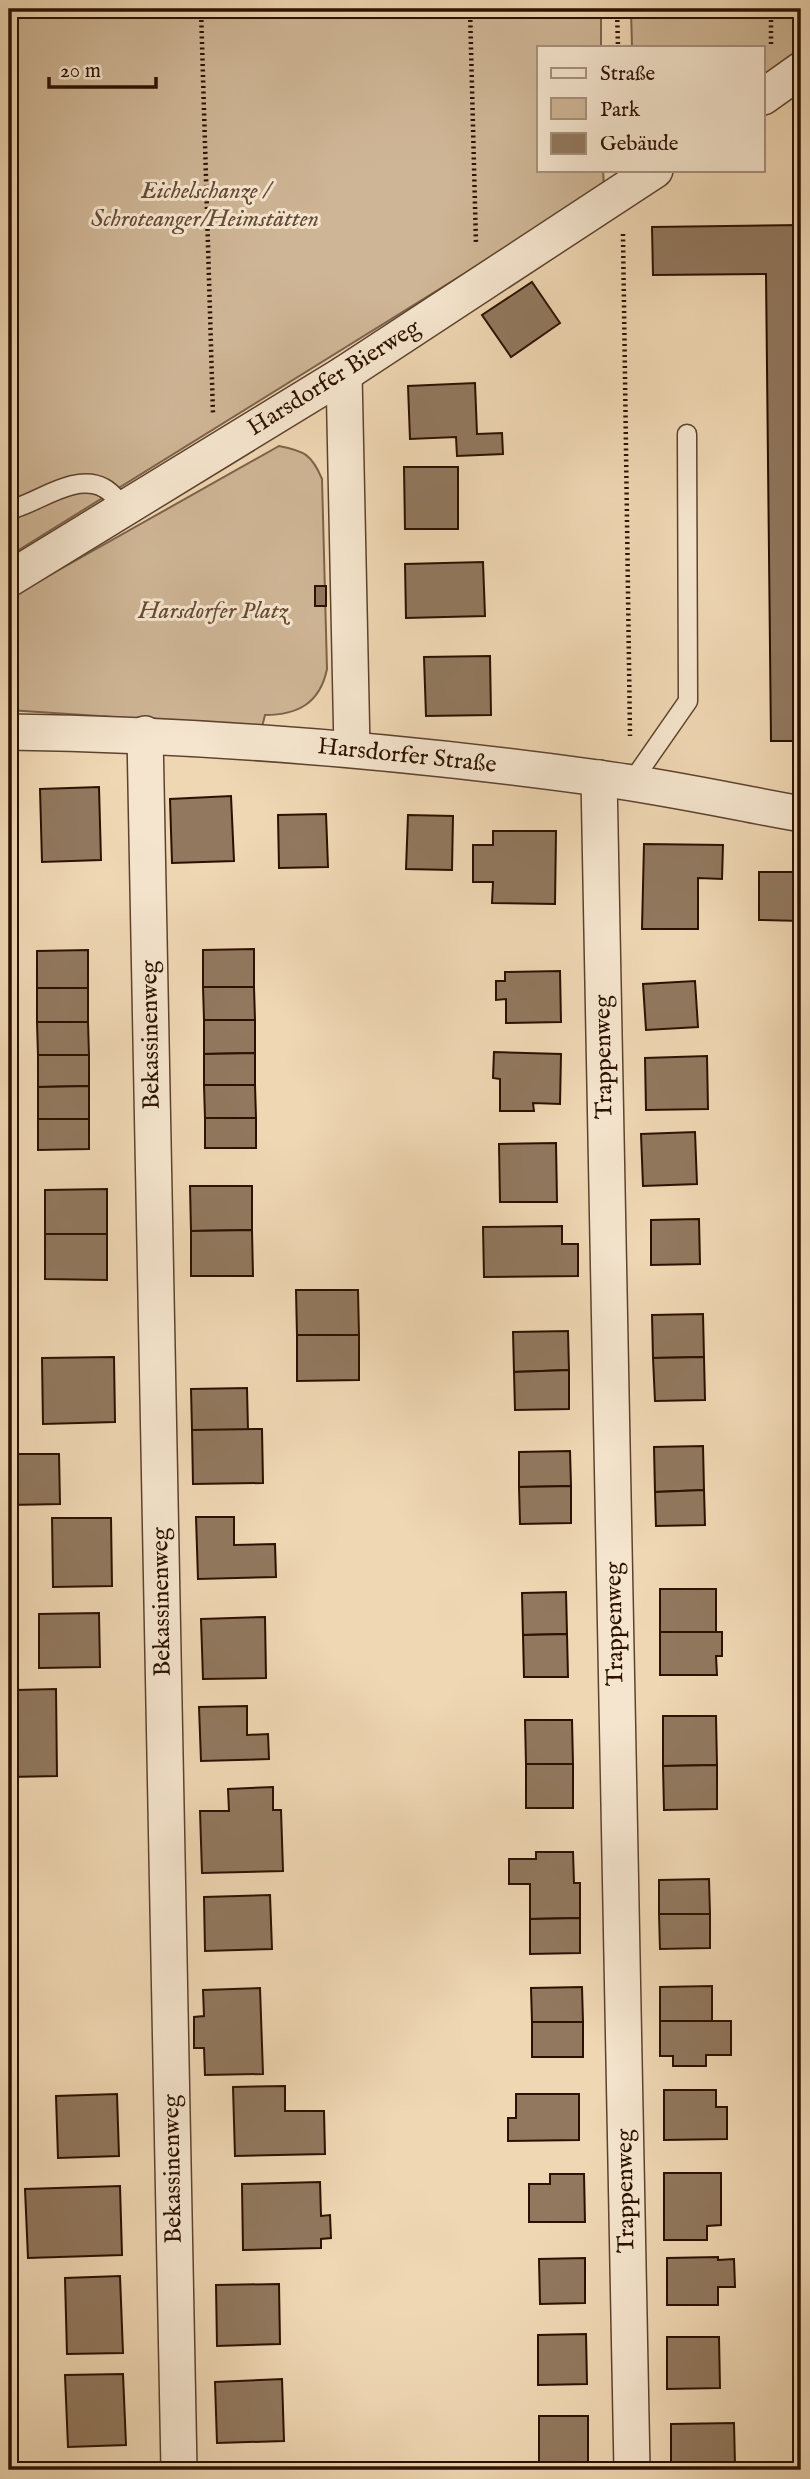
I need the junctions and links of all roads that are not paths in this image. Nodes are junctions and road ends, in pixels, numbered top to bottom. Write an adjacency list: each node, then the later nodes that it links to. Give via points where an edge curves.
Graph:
1 (787, 64): 2 (street)
2 (764, 96)
3 (652, 172): 4 (street, Harsdorfer Bierweg)
4 (344, 374): 6 (street, Harsdorfer Bierweg); 11 (street)
5 (687, 434): 12 (lane, via 688,701)
6 (125, 508): 7 (lane, via 104,488 85,485 60,488); 8 (street, Harsdorfer Bierweg)
7 (9, 510)
8 (9, 579)
9 (9, 732): 10 (street, Harsdorfer Straße)
10 (145, 734): 11 (street, Harsdorfer Straße); 14 (street, Bekassinenweg)
11 (352, 749): 12 (street, Harsdorfer Straße)
12 (615, 781): 13 (street, Harsdorfer Straße); 15 (street, Trappenweg)
13 (801, 814)
14 (179, 2470)
15 (632, 2470)

